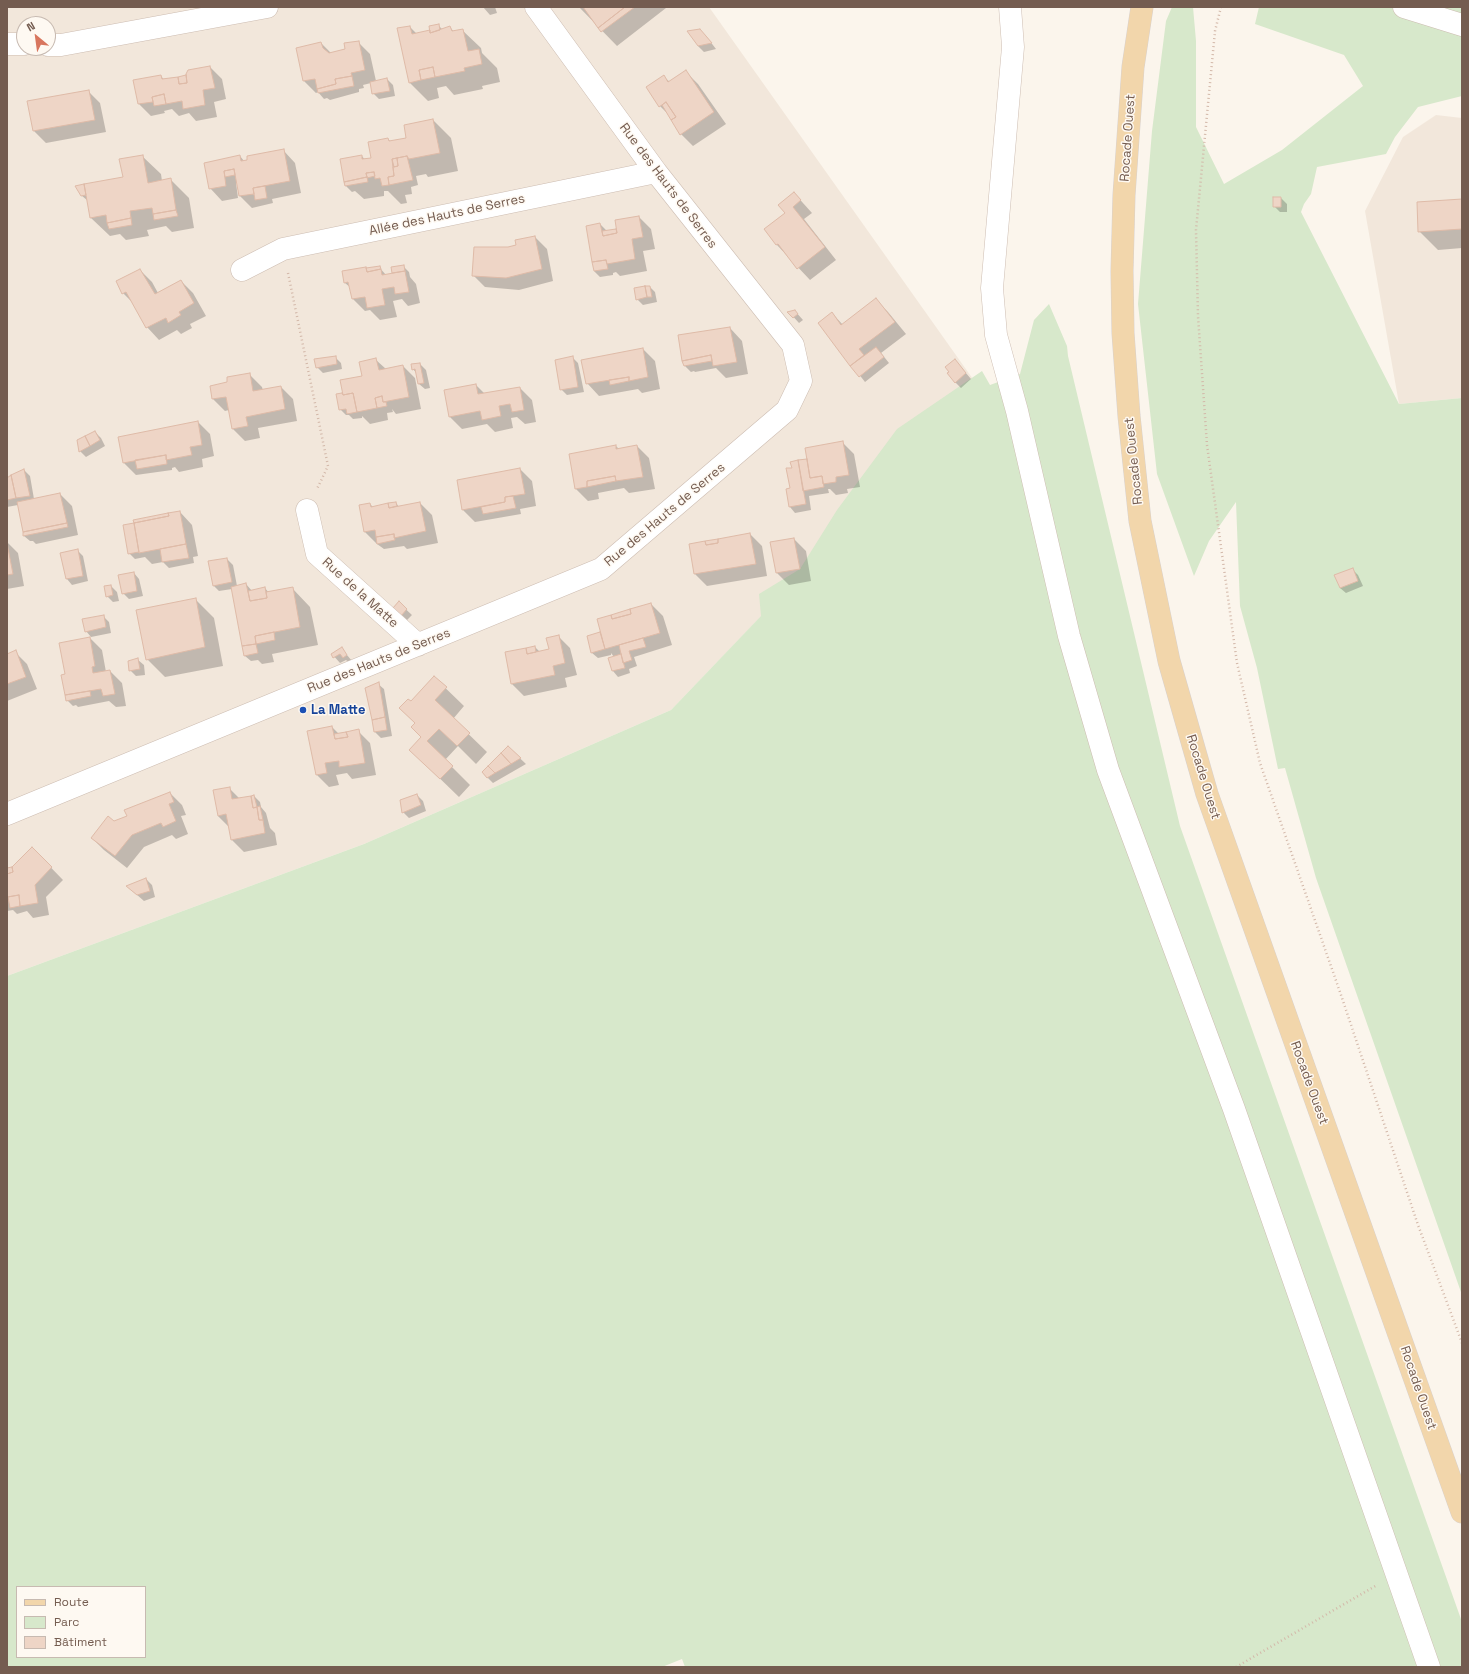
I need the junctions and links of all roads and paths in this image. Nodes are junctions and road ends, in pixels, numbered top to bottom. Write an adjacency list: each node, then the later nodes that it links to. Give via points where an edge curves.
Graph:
1 (267, 7): 8 (street)
2 (536, 7): 9 (street, Rue des Hauts de Serres)
3 (1010, 7): 17 (street, via 1013,47 992,288 996,335 1017,411 1068,636 1108,770 1234,1109)
4 (1142, 7): 16 (main road, Rocade Ouest, via 1132,67 1124,196 1123,333 1140,521 1169,661 1207,794)
5 (1221, 7): 15 (path, via 1215,31 1196,230 1198,316 1207,445 1237,664 1260,763 1338,984 1418,1226)
6 (1404, 7): 7 (street)
7 (1462, 25)
8 (56, 45)
9 (656, 172): 10 (street, Allée des Hauts de Serres); 13 (street, Rue des Hauts de Serres, via 793,345 801,381 787,410 601,569)
10 (283, 249): 11 (street, Allée des Hauts de Serres); 12 (path, via 328,466)
11 (242, 270)
12 (307, 510): 13 (street, Rue de la Matte, via 318,554)
13 (418, 645): 14 (street, Rue des Hauts de Serres)
14 (7, 814)
15 (1462, 1343)
16 (1462, 1512)
17 (1396, 1574): 18 (path); 19 (street)
18 (1236, 1667)
19 (1429, 1667)

